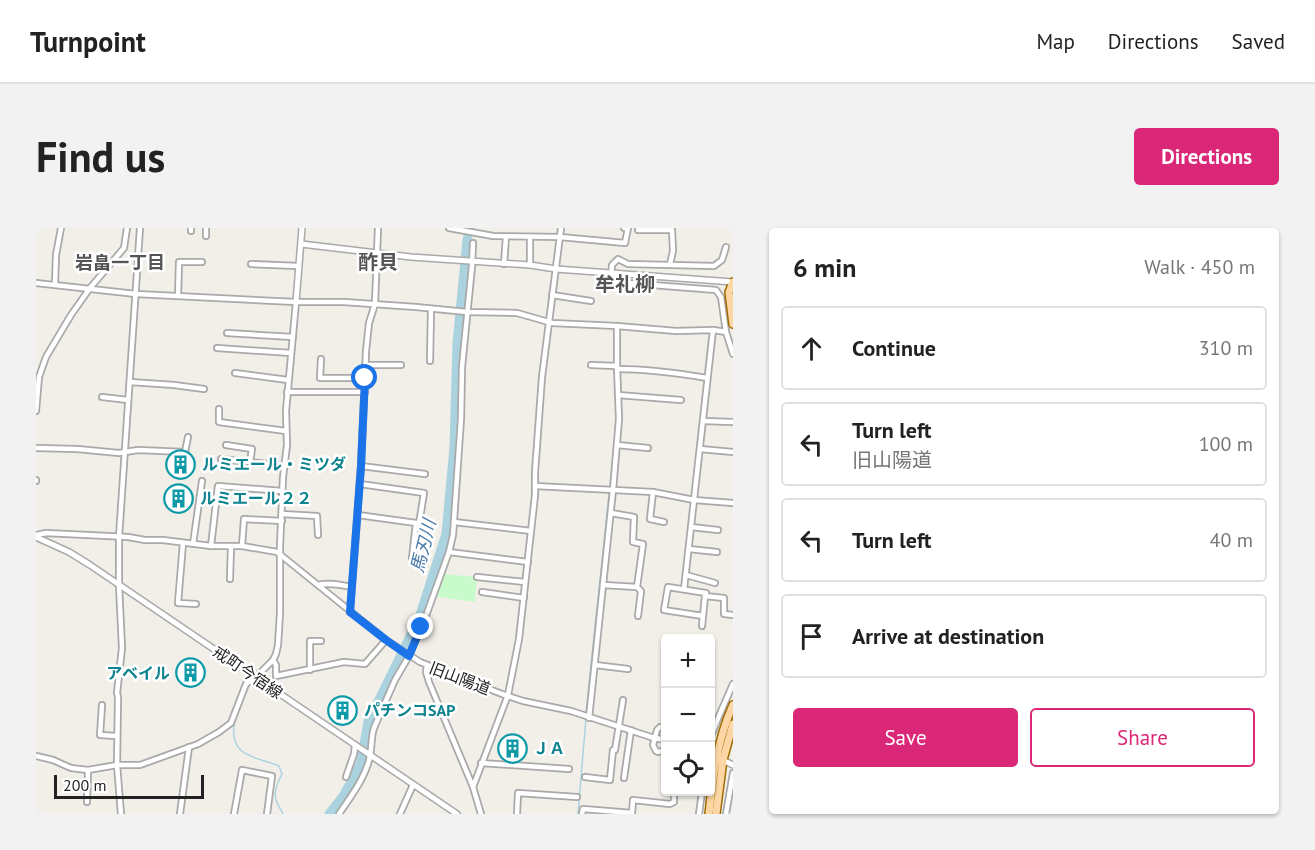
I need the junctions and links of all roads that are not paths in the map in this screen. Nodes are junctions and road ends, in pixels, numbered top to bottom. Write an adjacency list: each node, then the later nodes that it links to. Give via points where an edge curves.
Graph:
1 (61, 228): 31 (street)
2 (127, 228): 32 (street, via 124,248)
3 (140, 228): 33 (street)
4 (206, 228): 12 (street)
5 (302, 228): 17 (street)
6 (378, 228): 19 (street)
7 (449, 228): 13 (street)
8 (561, 228): 15 (street)
9 (624, 228): 15 (street, via 628,228 625,243)
10 (672, 229): 11 (street); 24 (street)
11 (642, 230)
12 (206, 236)
13 (506, 237): 14 (street); 23 (street)
14 (530, 237): 15 (street); 25 (street)
15 (560, 237): 27 (street)
16 (472, 243): 21 (street)
17 (301, 244): 19 (street); 26 (street)
18 (726, 247): 24 (street, via 722,260 714,266)
19 (378, 254): 21 (street); 38 (street)
20 (202, 262): 35 (street, via 178,262)
21 (471, 262): 23 (street); 40 (street)
22 (251, 264): 26 (street)
23 (504, 264): 25 (street)
24 (670, 264): 28 (street, via 628,264 618,260 612,265)
25 (530, 265): 27 (street)
26 (298, 266): 37 (street)
27 (556, 269): 28 (street); 34 (street)
28 (612, 273): 29 (street); 45 (street, via 611,282 619,286 627,283 716,290 721,297)
29 (733, 282): 42 (main road, via 729,292)
30 (36, 283): 31 (street)
31 (55, 285): 32 (street)
32 (90, 288): 33 (street); 70 (street, via 46,357 39,377)
33 (136, 294): 35 (street); 61 (street)
34 (552, 295): 36 (street); 41 (street)
35 (178, 296): 37 (street)
36 (591, 301)
37 (296, 302): 38 (street); 47 (street)
38 (375, 304): 39 (street); 53 (street)
39 (431, 309): 40 (street); 52 (street)
40 (467, 312): 41 (street, via 517,313); 99 (street)
41 (549, 322): 43 (street); 89 (street)
42 (733, 324)
43 (617, 326): 44 (street); 56 (street)
44 (713, 330): 45 (street); 59 (street)
45 (726, 332): 50 (street)
46 (227, 333): 47 (street)
47 (293, 337): 49 (street)
48 (217, 348): 49 (street)
49 (291, 353): 60 (street)
50 (733, 354)
51 (321, 359): 58 (street, via 320,378)
52 (430, 361)
53 (365, 364): 54 (street); 58 (street)
54 (401, 365)
55 (591, 365): 56 (street)
56 (617, 368): 59 (street); 65 (street)
57 (235, 373): 60 (street)
58 (365, 378): 64 (street)
59 (707, 378): 71 (street)
60 (288, 380): 63 (street)
61 (130, 382): 62 (street); 67 (street)
62 (204, 389)
63 (287, 392): 64 (street); 73 (street)
64 (365, 392): 85 (street)
65 (618, 395): 68 (street); 76 (street)
66 (102, 397): 67 (street)
67 (128, 400): 80 (street)
68 (681, 400)
69 (219, 410): 73 (street, via 219,422)
70 (36, 411)
71 (703, 421): 72 (street); 79 (street)
72 (733, 422)
73 (286, 431): 84 (street)
74 (188, 437): 80 (street, via 184,452)
75 (226, 445): 83 (street, via 252,449)
76 (617, 445): 78 (street); 90 (street)
77 (36, 448): 80 (street)
78 (648, 448)
79 (700, 449): 81 (street); 93 (street)
80 (125, 452): 107 (street)
81 (733, 452)
82 (221, 459): 83 (street)
83 (250, 462): 84 (street)
84 (285, 466): 91 (street)
85 (361, 466): 86 (street); 88 (street)
86 (425, 474)
87 (202, 481): 109 (street)
88 (360, 484): 97 (street); 101 (street, via 424,493 419,524)
89 (536, 486): 90 (street); 104 (street)
90 (613, 490): 92 (street); 95 (street)
91 (282, 491): 96 (street); 110 (street, via 218,486)
92 (653, 492): 93 (street); 100 (street, via 650,519)
93 (694, 500): 94 (street); 102 (street)
94 (733, 503)
95 (611, 513): 126 (street); 128 (street, via 634,517 633,542 643,544)
96 (282, 514): 98 (street); 105 (street, via 317,516)
97 (358, 515): 101 (street); 127 (street)
98 (282, 521): 112 (street, via 244,519); 116 (street)
99 (454, 522): 104 (street); 114 (street)
100 (664, 522)
101 (416, 523): 117 (street)
102 (691, 527): 103 (street); 113 (street)
103 (718, 530)
104 (531, 531): 118 (street)
105 (318, 535)
106 (36, 536): 107 (street, 旧山陽道, via 46,533); 124 (street, 戒町今宿線)
107 (119, 537): 108 (street, 旧山陽道); 124 (street)
108 (183, 543): 109 (street, 旧山陽道); 133 (street, via 178,603)
109 (193, 544): 110 (street, 旧山陽道)
110 (211, 546): 111 (street, 旧山陽道)
111 (231, 546): 112 (street, 旧山陽道); 121 (street)
112 (242, 546): 116 (street, 旧山陽道)
113 (689, 549): 115 (street); 119 (street)
114 (449, 552): 118 (street); 141 (street)
115 (717, 552)
116 (280, 554): 125 (street, 旧山陽道); 142 (street, via 278,645)
117 (412, 558)
118 (528, 562): 122 (street)
119 (686, 575): 123 (street); 129 (street)
120 (477, 577): 122 (street)
121 (230, 579)
122 (525, 582): 132 (street)
123 (715, 583)
124 (119, 585): 147 (street, 戒町今宿線); 159 (street, via 122,648)
125 (318, 585): 127 (street); 134 (street, 旧山陽道)
126 (603, 585): 128 (street); 144 (street)
127 (352, 587): 134 (street)
128 (637, 587): 136 (street, via 641,591)
129 (684, 589): 131 (street, via 706,592); 137 (street, via 668,587 664,610)
130 (482, 592): 132 (street)
131 (705, 596): 135 (street, via 724,598 724,614); 137 (street)
132 (524, 598): 149 (street)
133 (196, 604)
134 (350, 612): 139 (street, 旧山陽道)
135 (733, 615)
136 (638, 616)
137 (703, 616): 138 (street)
138 (702, 626)
139 (386, 640): 141 (street, 旧山陽道); 146 (street, via 365,664 344,662)
140 (321, 641): 146 (street, via 310,641)
141 (408, 656): 143 (street, 旧山陽道); 165 (street, via 374,728)
142 (273, 660): 146 (street, via 276,676); 147 (street)
143 (427, 665): 149 (street, 旧山陽道); 178 (street, via 429,682)
144 (595, 665): 145 (street); 153 (street)
145 (628, 669)
146 (310, 670)
147 (254, 677): 162 (street, 戒町今宿線); 163 (street, via 242,690 231,723)
148 (733, 684): 156 (street)
149 (508, 695): 153 (street, 旧山陽道); 168 (street)
150 (622, 700): 155 (street)
151 (102, 705): 159 (street, via 100,735)
152 (733, 705): 167 (main road)
153 (589, 718): 155 (street, 旧山陽道)
154 (733, 724): 167 (main road)
155 (618, 726): 158 (street, 旧山陽道); 175 (street, via 610,780)
156 (715, 728)
157 (661, 729): 160 (street)
158 (631, 730): 160 (street, 旧山陽道); 176 (street)
159 (117, 736): 169 (street)
160 (654, 738): 161 (street, 旧山陽道); 164 (street, via 653,746)
161 (661, 739)
162 (356, 746): 165 (street, 戒町今宿線); 174 (street)
163 (189, 747): 169 (street, via 140,765); 185 (street)
164 (661, 751)
165 (369, 754): 177 (street, 戒町今宿線); 188 (street, via 363,776)
166 (36, 756): 172 (street)
167 (716, 756): 170 (street); 195 (main road); 196 (main road)
168 (481, 763): 171 (street); 178 (street)
169 (117, 765): 172 (street); 184 (street)
170 (733, 765)
171 (569, 769)
172 (88, 770): 182 (street)
173 (733, 773): 197 (street)
174 (346, 777)
175 (585, 777)
176 (624, 778)
177 (413, 784): 189 (street); 190 (street, 戒町今宿線)
178 (473, 787): 191 (street)
179 (674, 796): 193 (street, via 670,804 633,800 632,813 583,809)
180 (701, 796): 194 (street)
181 (577, 797): 192 (street, via 518,793)
182 (87, 802)
183 (234, 813): 186 (street); 187 (street, via 242,770 273,776)
184 (121, 814)
185 (180, 814)
186 (242, 814)
187 (267, 814)
188 (339, 814)
189 (400, 814)
190 (457, 814)
191 (481, 814)
192 (517, 814)
193 (582, 814)
194 (699, 814)
195 (709, 814)
196 (716, 814)
197 (726, 814)

